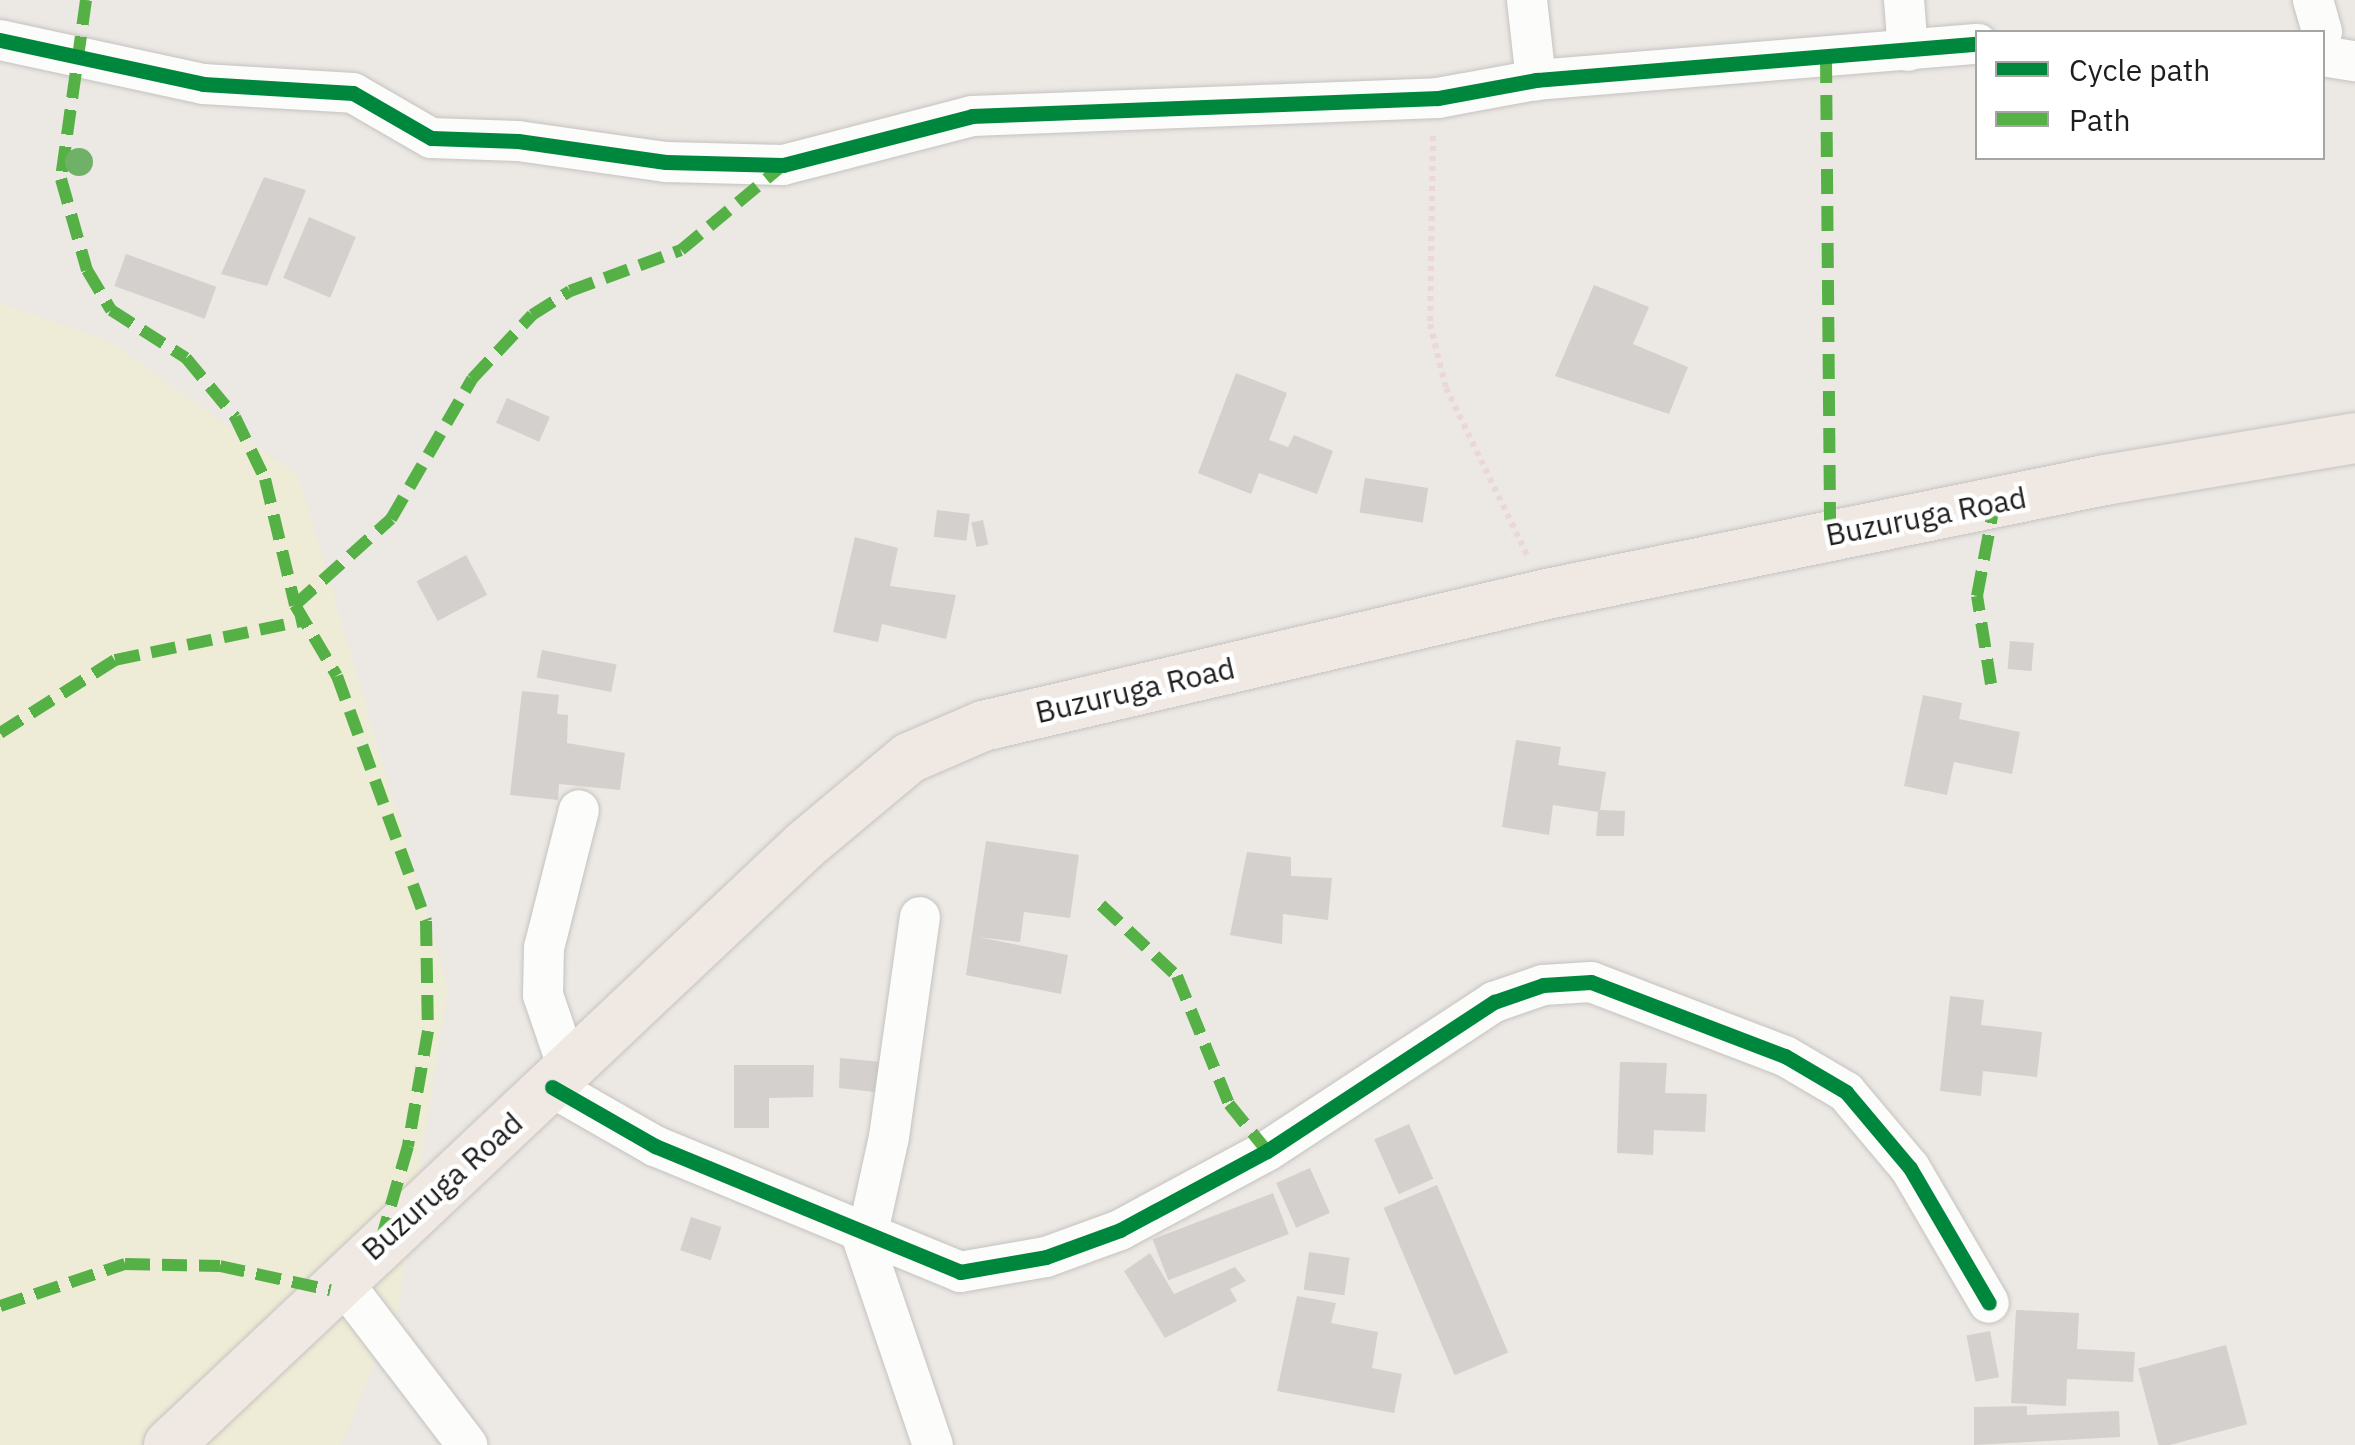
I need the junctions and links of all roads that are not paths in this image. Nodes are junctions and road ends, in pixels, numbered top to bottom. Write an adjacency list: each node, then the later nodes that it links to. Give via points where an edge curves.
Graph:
1 (1528, 0): 8 (street)
2 (1904, 0): 7 (street)
3 (2313, 0): 4 (street)
4 (2324, 30)
5 (0, 40): 8 (street, via 188,81 353,93 431,138 518,141 666,162 782,165 972,116 1438,98)
6 (1975, 44): 7 (street)
7 (1908, 51): 8 (street)
8 (1536, 80)
9 (2355, 438): 12 (main road, Buzuruga Road, via 2087,484 1548,594 983,726 908,758 805,845)
10 (579, 810): 12 (street, via 544,948 543,995)
11 (920, 916): 13 (street, via 889,1137)
12 (560, 1078): 13 (street, via 655,1146); 14 (main road, Buzuruga Road)
13 (864, 1236): 15 (street, via 960,1272 1046,1257 1192,1195 1494,1002 1543,985 1591,982 1785,1056 1846,1092 1910,1168); 18 (street)
14 (341, 1280): 16 (main road, Buzuruga Road); 17 (street)
15 (1989, 1303)
16 (169, 1445)
17 (467, 1445)
18 (933, 1445)

